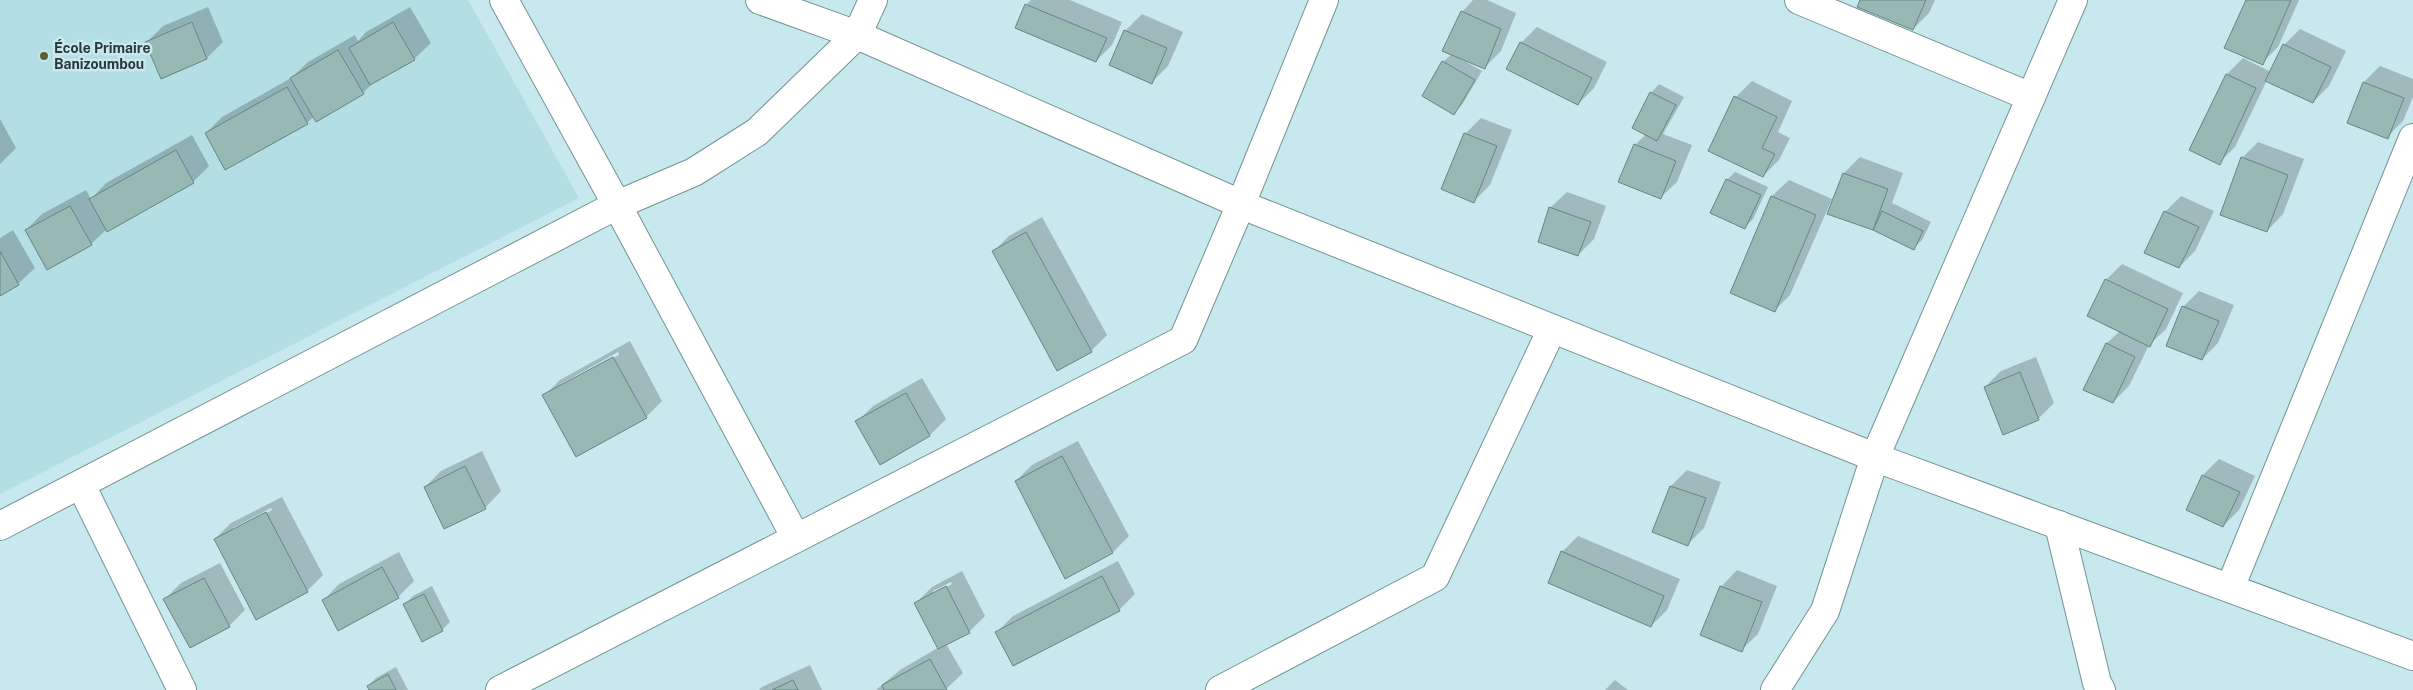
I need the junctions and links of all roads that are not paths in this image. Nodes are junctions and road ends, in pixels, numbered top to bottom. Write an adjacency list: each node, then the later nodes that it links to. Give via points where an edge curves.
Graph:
1 (504, 0): 11 (street)
2 (760, 0): 7 (street)
3 (873, 0): 7 (street)
4 (1324, 0): 10 (street)
5 (1799, 0): 8 (street)
6 (2073, 0): 8 (street)
7 (857, 35): 10 (street); 11 (street, via 757,132 694,172)
8 (2031, 97): 13 (street)
9 (2413, 138): 18 (street)
10 (1241, 204): 12 (street); 17 (street, via 1182,340)
11 (617, 205): 14 (street); 17 (street)
12 (1552, 328): 13 (street); 22 (street, via 1435,576)
13 (1875, 457): 15 (street); 23 (street, via 1825,611)
14 (81, 485): 16 (street); 20 (street)
15 (2059, 525): 18 (street); 24 (street)
16 (0, 526)
17 (796, 538): 21 (street)
18 (2230, 588): 19 (street)
19 (2413, 656)
20 (182, 690)
21 (500, 690)
22 (1220, 690)
23 (1775, 690)
24 (2101, 690)

